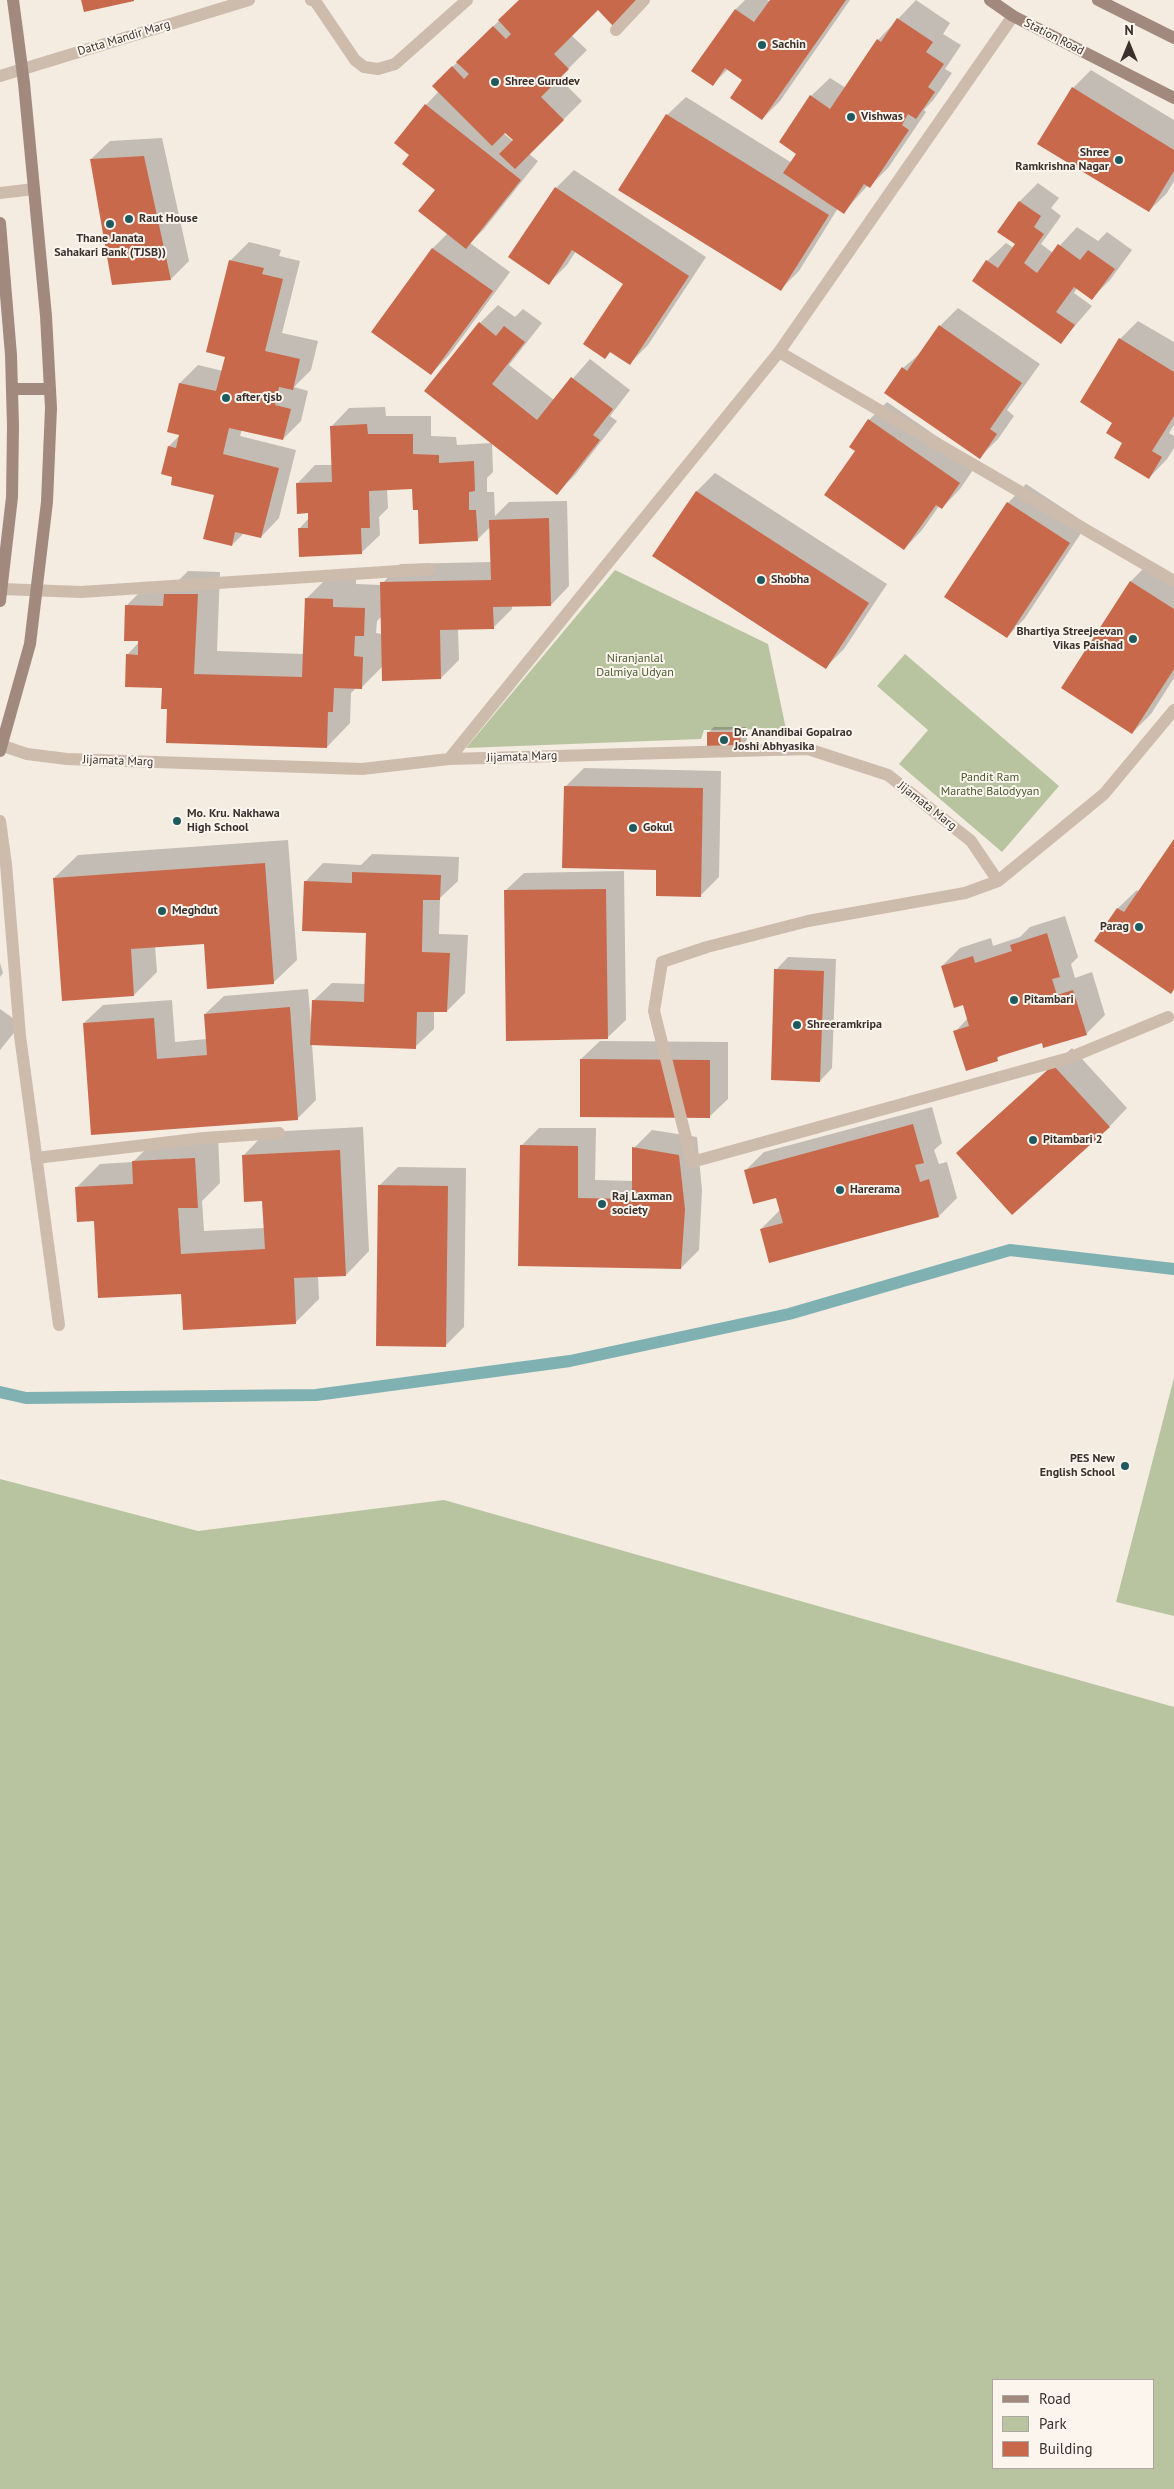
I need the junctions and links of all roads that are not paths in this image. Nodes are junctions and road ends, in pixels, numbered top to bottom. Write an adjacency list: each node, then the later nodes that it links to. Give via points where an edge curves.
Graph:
1 (13, 0): 11 (street)
2 (249, 0): 11 (street, Datta Mandir Marg)
3 (311, 0): 4 (street, via 315,1 355,60 364,67 378,70 395,64)
4 (467, 0)
5 (644, 0): 9 (street)
6 (990, 0): 8 (street, Station Road)
7 (1098, 0): 10 (street)
8 (1013, 16): 13 (street, Station Road); 17 (street)
9 (616, 30)
10 (1174, 38)
11 (22, 70): 12 (street, Datta Mandir Marg); 14 (street)
12 (0, 76)
13 (1174, 98)
14 (34, 189): 15 (street); 19 (street)
15 (0, 193)
16 (0, 223): 18 (street)
17 (779, 352): 21 (street); 26 (street)
18 (12, 389): 19 (street); 23 (street, via 12,496)
19 (50, 389): 22 (street, via 47,502)
20 (429, 569): 22 (street, via 81,592)
21 (1174, 581)
22 (38, 591): 23 (street); 25 (street, via 30,644)
23 (1, 595)
24 (1172, 718): 28 (street, via 1104,794)
25 (1, 747): 26 (street, Jijamata Marg, via 67,759 362,769)
26 (449, 759): 28 (street, Jijamata Marg, via 808,749 888,775 971,841)
27 (0, 821): 31 (street, via 20,1036)
28 (998, 881): 29 (street, via 965,893 808,921 706,947 662,962 654,1011 692,1162 1069,1058)
29 (1168, 1017)
30 (279, 1133): 31 (street, via 204,1138)
31 (36, 1158): 32 (street)
32 (59, 1325)

